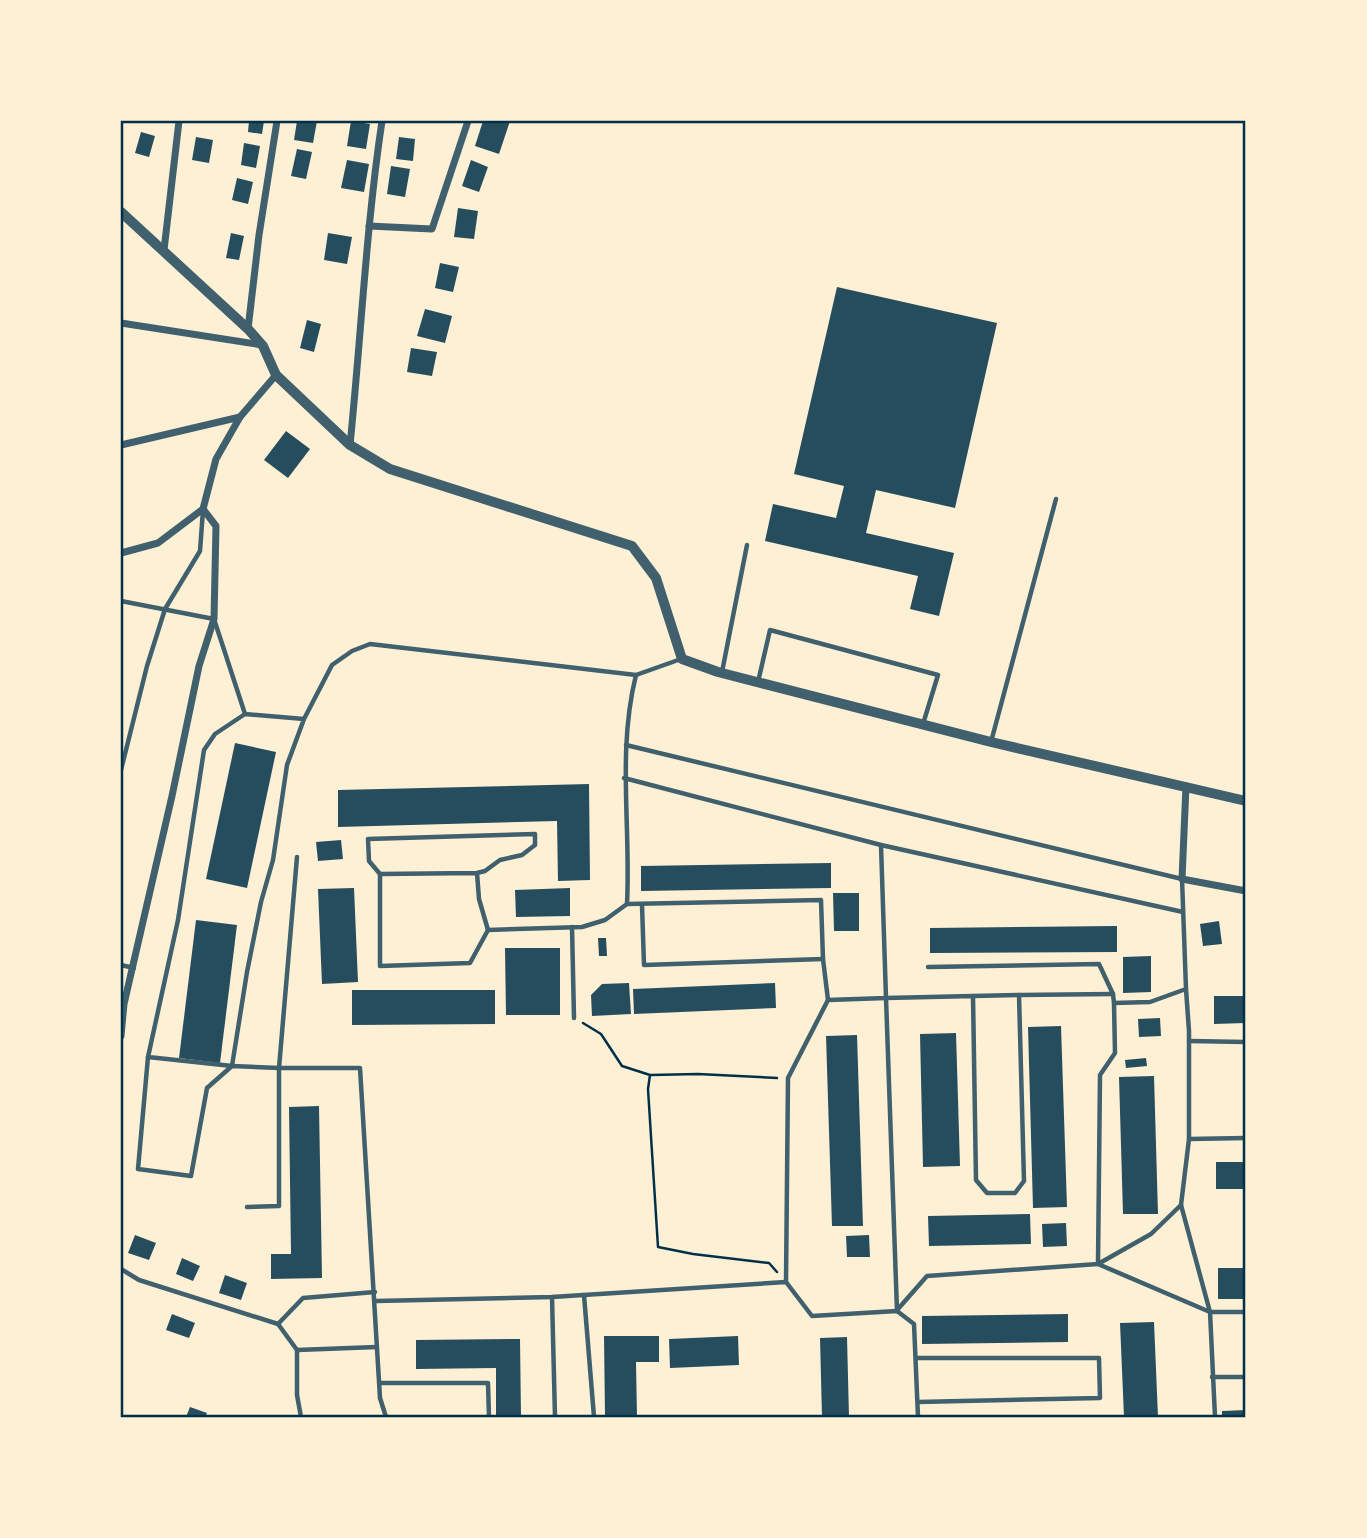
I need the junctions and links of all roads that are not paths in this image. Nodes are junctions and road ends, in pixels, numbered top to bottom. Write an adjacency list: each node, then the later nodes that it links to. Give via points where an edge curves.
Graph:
1 (179, 121): 7 (street)
2 (277, 121): 9 (street)
3 (382, 121): 6 (street)
4 (468, 121): 6 (street, via 432,229)
5 (121, 212): 7 (street)
6 (369, 226): 14 (street)
7 (164, 250): 9 (street)
8 (121, 323): 10 (street)
9 (248, 329): 10 (street)
10 (263, 345): 11 (street)
11 (276, 375): 12 (street); 14 (street)
12 (240, 416): 13 (street); 16 (street, via 216,458)
13 (121, 445)
14 (350, 445): 22 (street, via 390,469 632,547 656,578)
15 (1056, 499): 29 (lane)
16 (203, 509): 18 (street, via 158,543); 20 (lane, via 200,551); 21 (street, via 216,526)
17 (747, 545): 23 (lane)
18 (121, 553)
19 (121, 601): 20 (lane)
20 (165, 609): 21 (lane); 31 (lane)
21 (214, 619): 26 (lane); 49 (street, via 196,677)
22 (682, 659): 23 (street); 24 (lane)
23 (722, 673): 25 (street)
24 (636, 675): 27 (lane, via 370,645 332,665); 30 (lane, via 628,706)
25 (758, 682): 28 (street); 28 (lane, via 770,630 938,675)
26 (245, 714): 27 (lane); 61 (lane, via 215,734 204,750 178,920)
27 (303, 719): 62 (lane, via 287,765)
28 (923, 725): 29 (street)
29 (991, 742): 33 (street)
30 (626, 745): 32 (lane); 39 (lane)
31 (121, 770)
32 (624, 778): 35 (lane); 41 (lane)
33 (1186, 786): 34 (street); 39 (street)
34 (1246, 800)
35 (881, 845): 43 (lane); 54 (lane)
36 (297, 857): 63 (lane)
37 (477, 873): 38 (lane); 38 (lane, via 500,860 522,855 535,845 535,834 368,839 369,861); 45 (lane)
38 (380, 874): 45 (lane, via 380,966 470,963)
39 (1182, 878): 40 (street); 43 (lane)
40 (1246, 891)
41 (627, 904): 42 (lane); 44 (lane, via 606,919)
42 (642, 905): 46 (lane, via 821,900); 46 (lane, via 644,965)
43 (1183, 912): 50 (lane)
44 (572, 927): 45 (lane); 57 (lane)
45 (488, 930)
46 (823, 958): 55 (lane)
47 (121, 965): 49 (lane)
48 (928, 967): 51 (lane, via 1099,964)
49 (134, 968): 58 (street)
50 (1186, 989): 56 (lane, via 1150,1002); 59 (lane)
51 (1113, 994): 52 (lane); 56 (lane)
52 (1018, 995): 53 (lane); 53 (lane, via 1024,1181 1015,1193 986,1194 976,1180)
53 (973, 996): 54 (lane)
54 (886, 998): 55 (lane); 75 (lane)
55 (828, 1000): 70 (lane, via 788,1078)
56 (1114, 1003): 68 (lane, via 1115,1053 1100,1075)
57 (574, 1018)
58 (121, 1036)
59 (1189, 1041): 60 (lane); 65 (lane)
60 (1246, 1042)
61 (148, 1056): 62 (lane); 62 (lane, via 138,1169 191,1176 207,1088)
62 (232, 1066): 63 (lane)
63 (279, 1068): 67 (lane, via 279,1206); 71 (lane, via 360,1068)
64 (1246, 1138): 65 (lane)
65 (1189, 1139): 66 (lane)
66 (1181, 1205): 68 (lane, via 1151,1234); 76 (lane)
67 (247, 1207)
68 (1098, 1264): 75 (lane, via 927,1276); 76 (lane)
69 (121, 1269): 78 (lane, via 139,1280)
70 (786, 1282): 72 (lane); 75 (lane, via 812,1316)
71 (375, 1292): 74 (lane); 78 (lane, via 303,1298)
72 (584, 1295): 73 (lane); 90 (lane)
73 (552, 1297): 74 (lane); 89 (lane)
74 (376, 1301): 79 (lane)
75 (897, 1311): 81 (lane, via 914,1324)
76 (1210, 1312): 77 (lane); 82 (lane)
77 (1246, 1312)
78 (278, 1324): 80 (lane)
79 (377, 1347): 80 (lane); 84 (lane)
80 (298, 1349): 86 (lane)
81 (916, 1358): 85 (lane); 85 (lane, via 1099,1358 1100,1398)
82 (1212, 1377): 83 (lane); 92 (lane)
83 (1246, 1377)
84 (380, 1382): 87 (lane); 88 (lane, via 488,1382)
85 (918, 1402): 91 (lane)
86 (301, 1417)
87 (386, 1417)
88 (489, 1417)
89 (555, 1417)
90 (594, 1417)
91 (918, 1417)
92 (1215, 1417)

